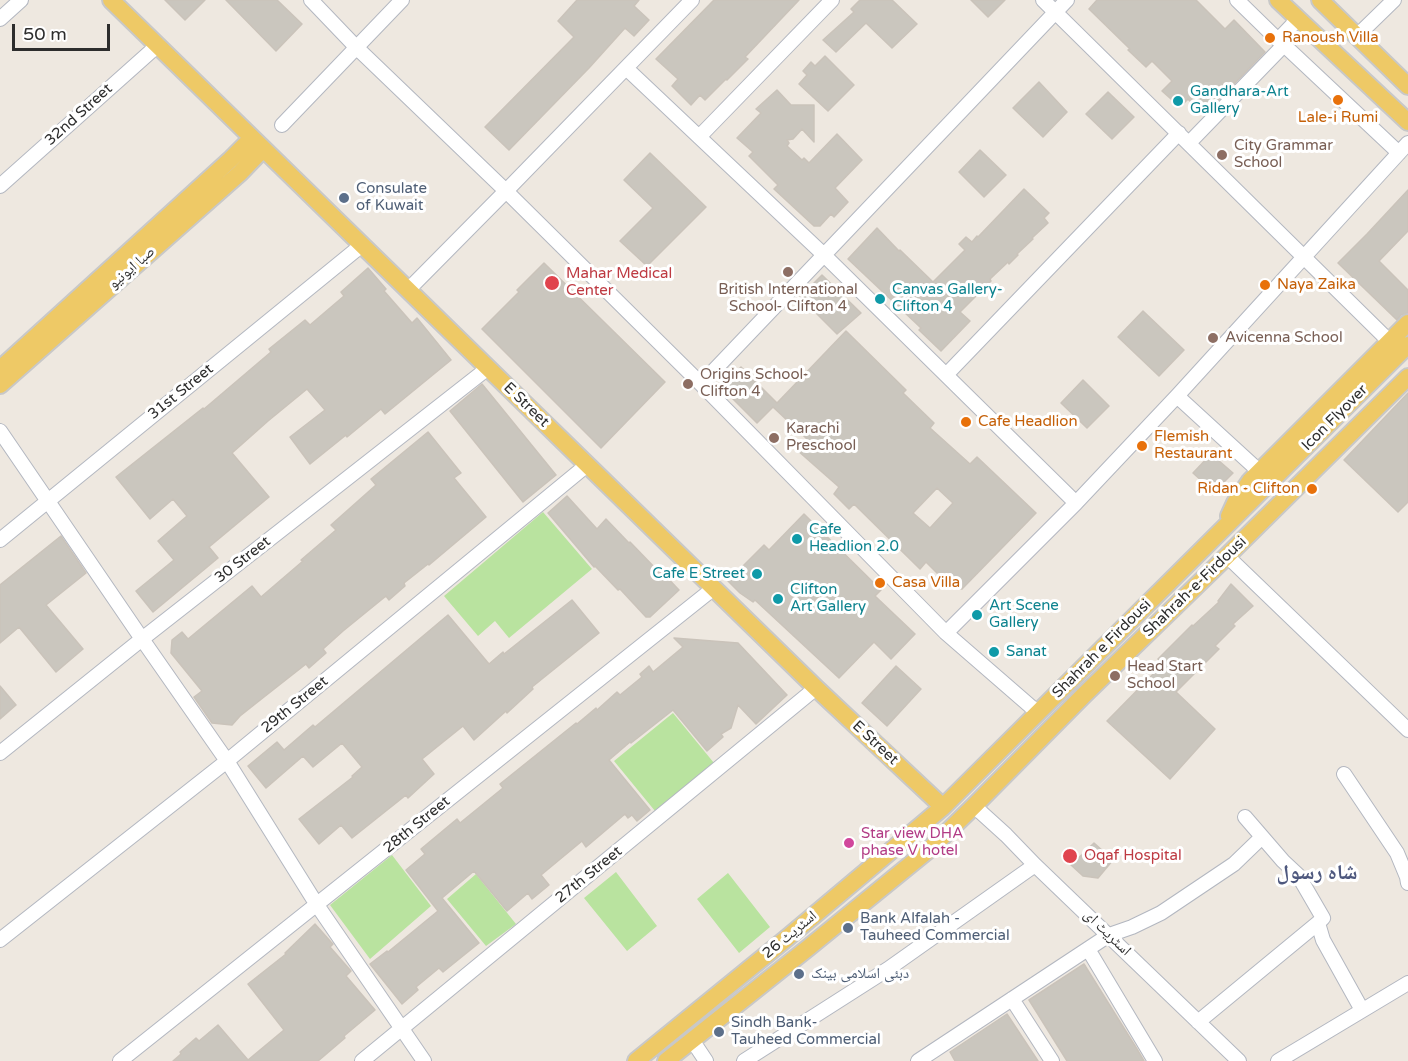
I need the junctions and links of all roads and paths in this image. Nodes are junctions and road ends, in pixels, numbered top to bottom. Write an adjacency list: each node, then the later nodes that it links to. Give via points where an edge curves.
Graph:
1 (21, 0): 14 (street)
2 (111, 0): 18 (main road, E Street)
3 (311, 0): 19 (street)
4 (402, 0): 19 (street)
5 (692, 0): 21 (street)
6 (832, 0): 26 (street)
7 (1043, 0): 13 (street)
8 (1067, 0): 13 (street)
9 (1237, 0): 17 (street)
10 (1278, 0): 15 (main road)
11 (1320, 0): 16 (main road)
12 (1394, 0): 16 (street)
13 (1055, 11): 27 (street); 33 (street)
14 (0, 19)
15 (1298, 20): 17 (street); 22 (main road)
16 (1358, 36): 20 (main road)
17 (1281, 43): 27 (street); 29 (street)
18 (158, 45): 28 (main road, E Street); 30 (street, 32nd Street)
19 (356, 47): 25 (street); 31 (street)
20 (1378, 58): 22 (main road); 23 (main road)
21 (626, 68): 26 (street); 31 (street)
22 (1359, 77): 24 (main road)
23 (1408, 86)
24 (1408, 122)
25 (282, 125)
26 (699, 137): 33 (street)
27 (1184, 138): 34 (street); 41 (street)
28 (258, 143): 32 (main road, E Street); 40 (main road, صبا ایونیو, via 230,160); 44 (main road, صبا ایونیو, via 231,181)
29 (1403, 148): 34 (street)
30 (0, 186)
31 (506, 191): 35 (street); 43 (street)
32 (362, 245): 35 (main road, E Street); 50 (street, 31st Street)
33 (823, 254): 41 (street); 43 (street)
34 (1305, 257): 37 (street); 45 (street)
35 (408, 290): 39 (main road, E Street)
36 (1408, 323): 37 (main road)
37 (1389, 341): 48 (main road)
38 (1408, 345): 49 (main road, Icon Flyover)
39 (488, 368): 47 (main road, E Street); 57 (street, 30 Street)
40 (0, 369)
41 (946, 375): 51 (street)
42 (1408, 377): 54 (main road, Shahrah-e-Firdousi)
43 (701, 384): 56 (street)
44 (0, 385)
45 (1177, 396): 48 (street); 51 (street)
46 (0, 431): 50 (street)
47 (587, 465): 55 (main road, E Street); 62 (street, 29th Street)
48 (1260, 472): 52 (main road, via 1235,503)
49 (1261, 492): 52 (main road, Shahrah e Firdousi)
50 (47, 501): 53 (street, 31st Street); 57 (street)
51 (1076, 503): 56 (street)
52 (1224, 528): 59 (main road, Shahrah e Firdousi)
53 (0, 540)
54 (1227, 556): 60 (street); 64 (main road, Shahrah-e-Firdousi)
55 (714, 588): 58 (main road, E Street); 71 (street, 28th Street)
56 (946, 633): 59 (street)
57 (142, 639): 61 (street, 30 Street); 62 (street)
58 (816, 688): 65 (main road, E Street); 80 (street, 27th Street)
59 (1037, 712): 65 (main road, Shahrah e Firdousi)
60 (1408, 730)
61 (0, 753)
62 (227, 761): 71 (street); 74 (street, 29th Street)
63 (1344, 774): 70 (street, via 1397,853)
64 (974, 806): 67 (main road, Shahrah-e-Firdousi); 69 (street, اسٹریٹ ای)
65 (944, 807): 87 (main road, اسٹریٹ 26)
66 (1245, 817): 68 (street)
67 (957, 823): 81 (main road, اسٹریٹ 26)
68 (1262, 837): 72 (street, via 1298,875 1323,918); 73 (street, via 1234,864 1161,914)
69 (1035, 866): 73 (street, اسٹریٹ ای); 90 (street, via 888,969)
70 (1408, 883)
71 (317, 905): 80 (street); 84 (street, 28th Street)
72 (1318, 923): 78 (street, via 1323,940); 79 (street)
73 (1109, 935): 75 (street); 79 (street, اسٹریٹ ای)
74 (0, 940)
75 (1088, 949): 77 (street); 93 (street)
76 (1408, 983): 78 (street)
77 (1012, 999): 82 (street); 92 (street)
78 (1362, 1010): 94 (street)
79 (1198, 1022): 83 (street, اسٹریٹ ای)
80 (402, 1029): 85 (street, 27th Street); 86 (street)
81 (692, 1040): 88 (main road, اسٹریٹ 26); 89 (street)
82 (937, 1056): 91 (street)
83 (1237, 1060)
84 (120, 1061)
85 (362, 1061)
86 (424, 1061)
87 (636, 1061)
88 (666, 1061)
89 (706, 1061)
90 (744, 1061)
91 (918, 1061)
92 (1052, 1061)
93 (1155, 1061)
94 (1278, 1061)

